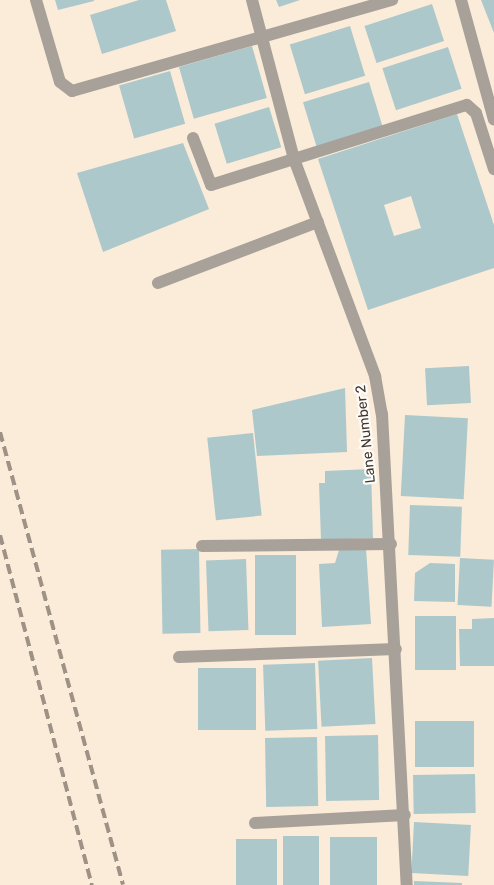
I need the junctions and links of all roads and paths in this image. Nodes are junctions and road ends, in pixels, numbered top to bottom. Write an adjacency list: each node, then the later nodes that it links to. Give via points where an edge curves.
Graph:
1 (36, 0): 5 (street, via 60,82 72,91)
2 (252, 0): 5 (street, Lane Number 2)
3 (392, 0): 5 (street)
4 (461, 0): 6 (street)
5 (262, 34): 8 (street, Lane Number 2)
6 (494, 120)
7 (193, 138): 8 (street, via 211,185)
8 (294, 159): 9 (street, via 467,104 476,113); 10 (street, Lane Number 2)
9 (494, 169)
10 (318, 222): 11 (street); 12 (street, Lane Number 2, via 375,376)
11 (158, 283)
12 (391, 544): 13 (street); 14 (street, Lane Number 2)
13 (202, 546)
14 (396, 649): 15 (street); 16 (street, Lane Number 2)
15 (180, 658)
16 (405, 815): 17 (street); 18 (street, Lane Number 2)
17 (255, 823)
18 (408, 885)

